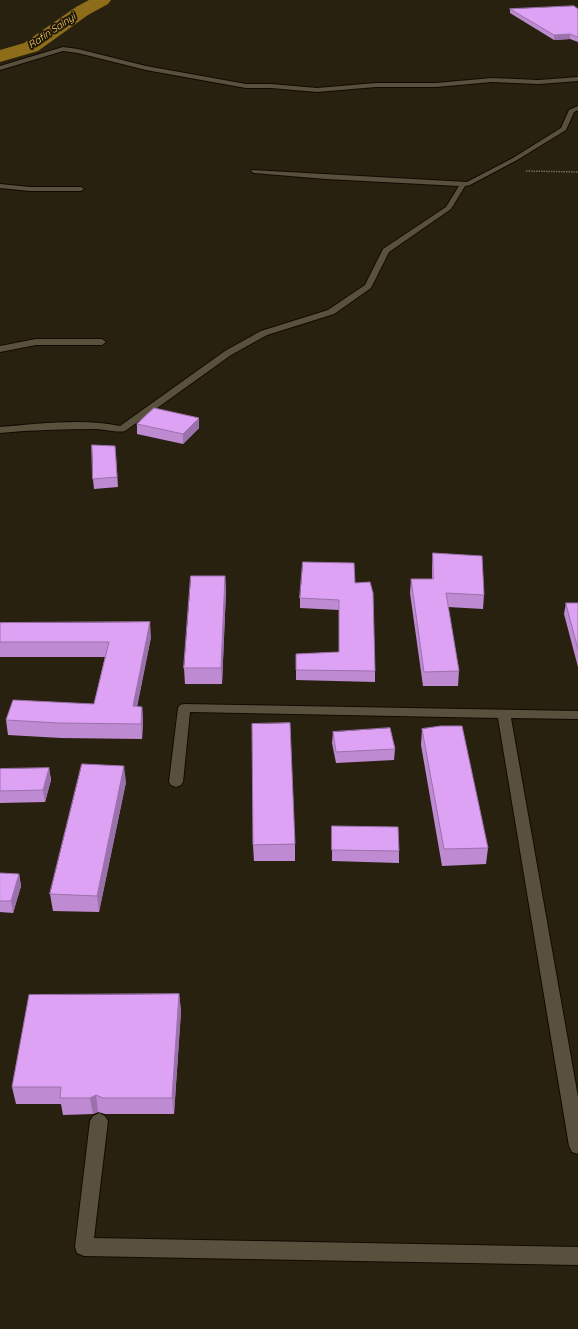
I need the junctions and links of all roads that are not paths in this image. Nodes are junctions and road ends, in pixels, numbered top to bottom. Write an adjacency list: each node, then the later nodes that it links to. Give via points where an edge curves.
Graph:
1 (0, 68): 2 (street, via 63,49 146,68 246,86 317,90 376,85 436,86 492,80)
2 (578, 80)
3 (578, 108): 5 (street, via 571,110 564,129 494,170)
4 (254, 171): 5 (street)
5 (464, 184): 10 (street, via 449,208 386,251 368,286 331,312 264,333 228,353 122,429 108,426 54,426)
6 (0, 186): 7 (street)
7 (81, 189)
8 (102, 342): 9 (street, via 36,342)
9 (0, 349)
10 (0, 430)
11 (504, 714): 12 (street); 13 (street, via 184,708); 15 (street)
12 (578, 715)
13 (176, 782)
14 (99, 1121): 16 (street, via 84,1248)
15 (578, 1146)
16 (578, 1256)

